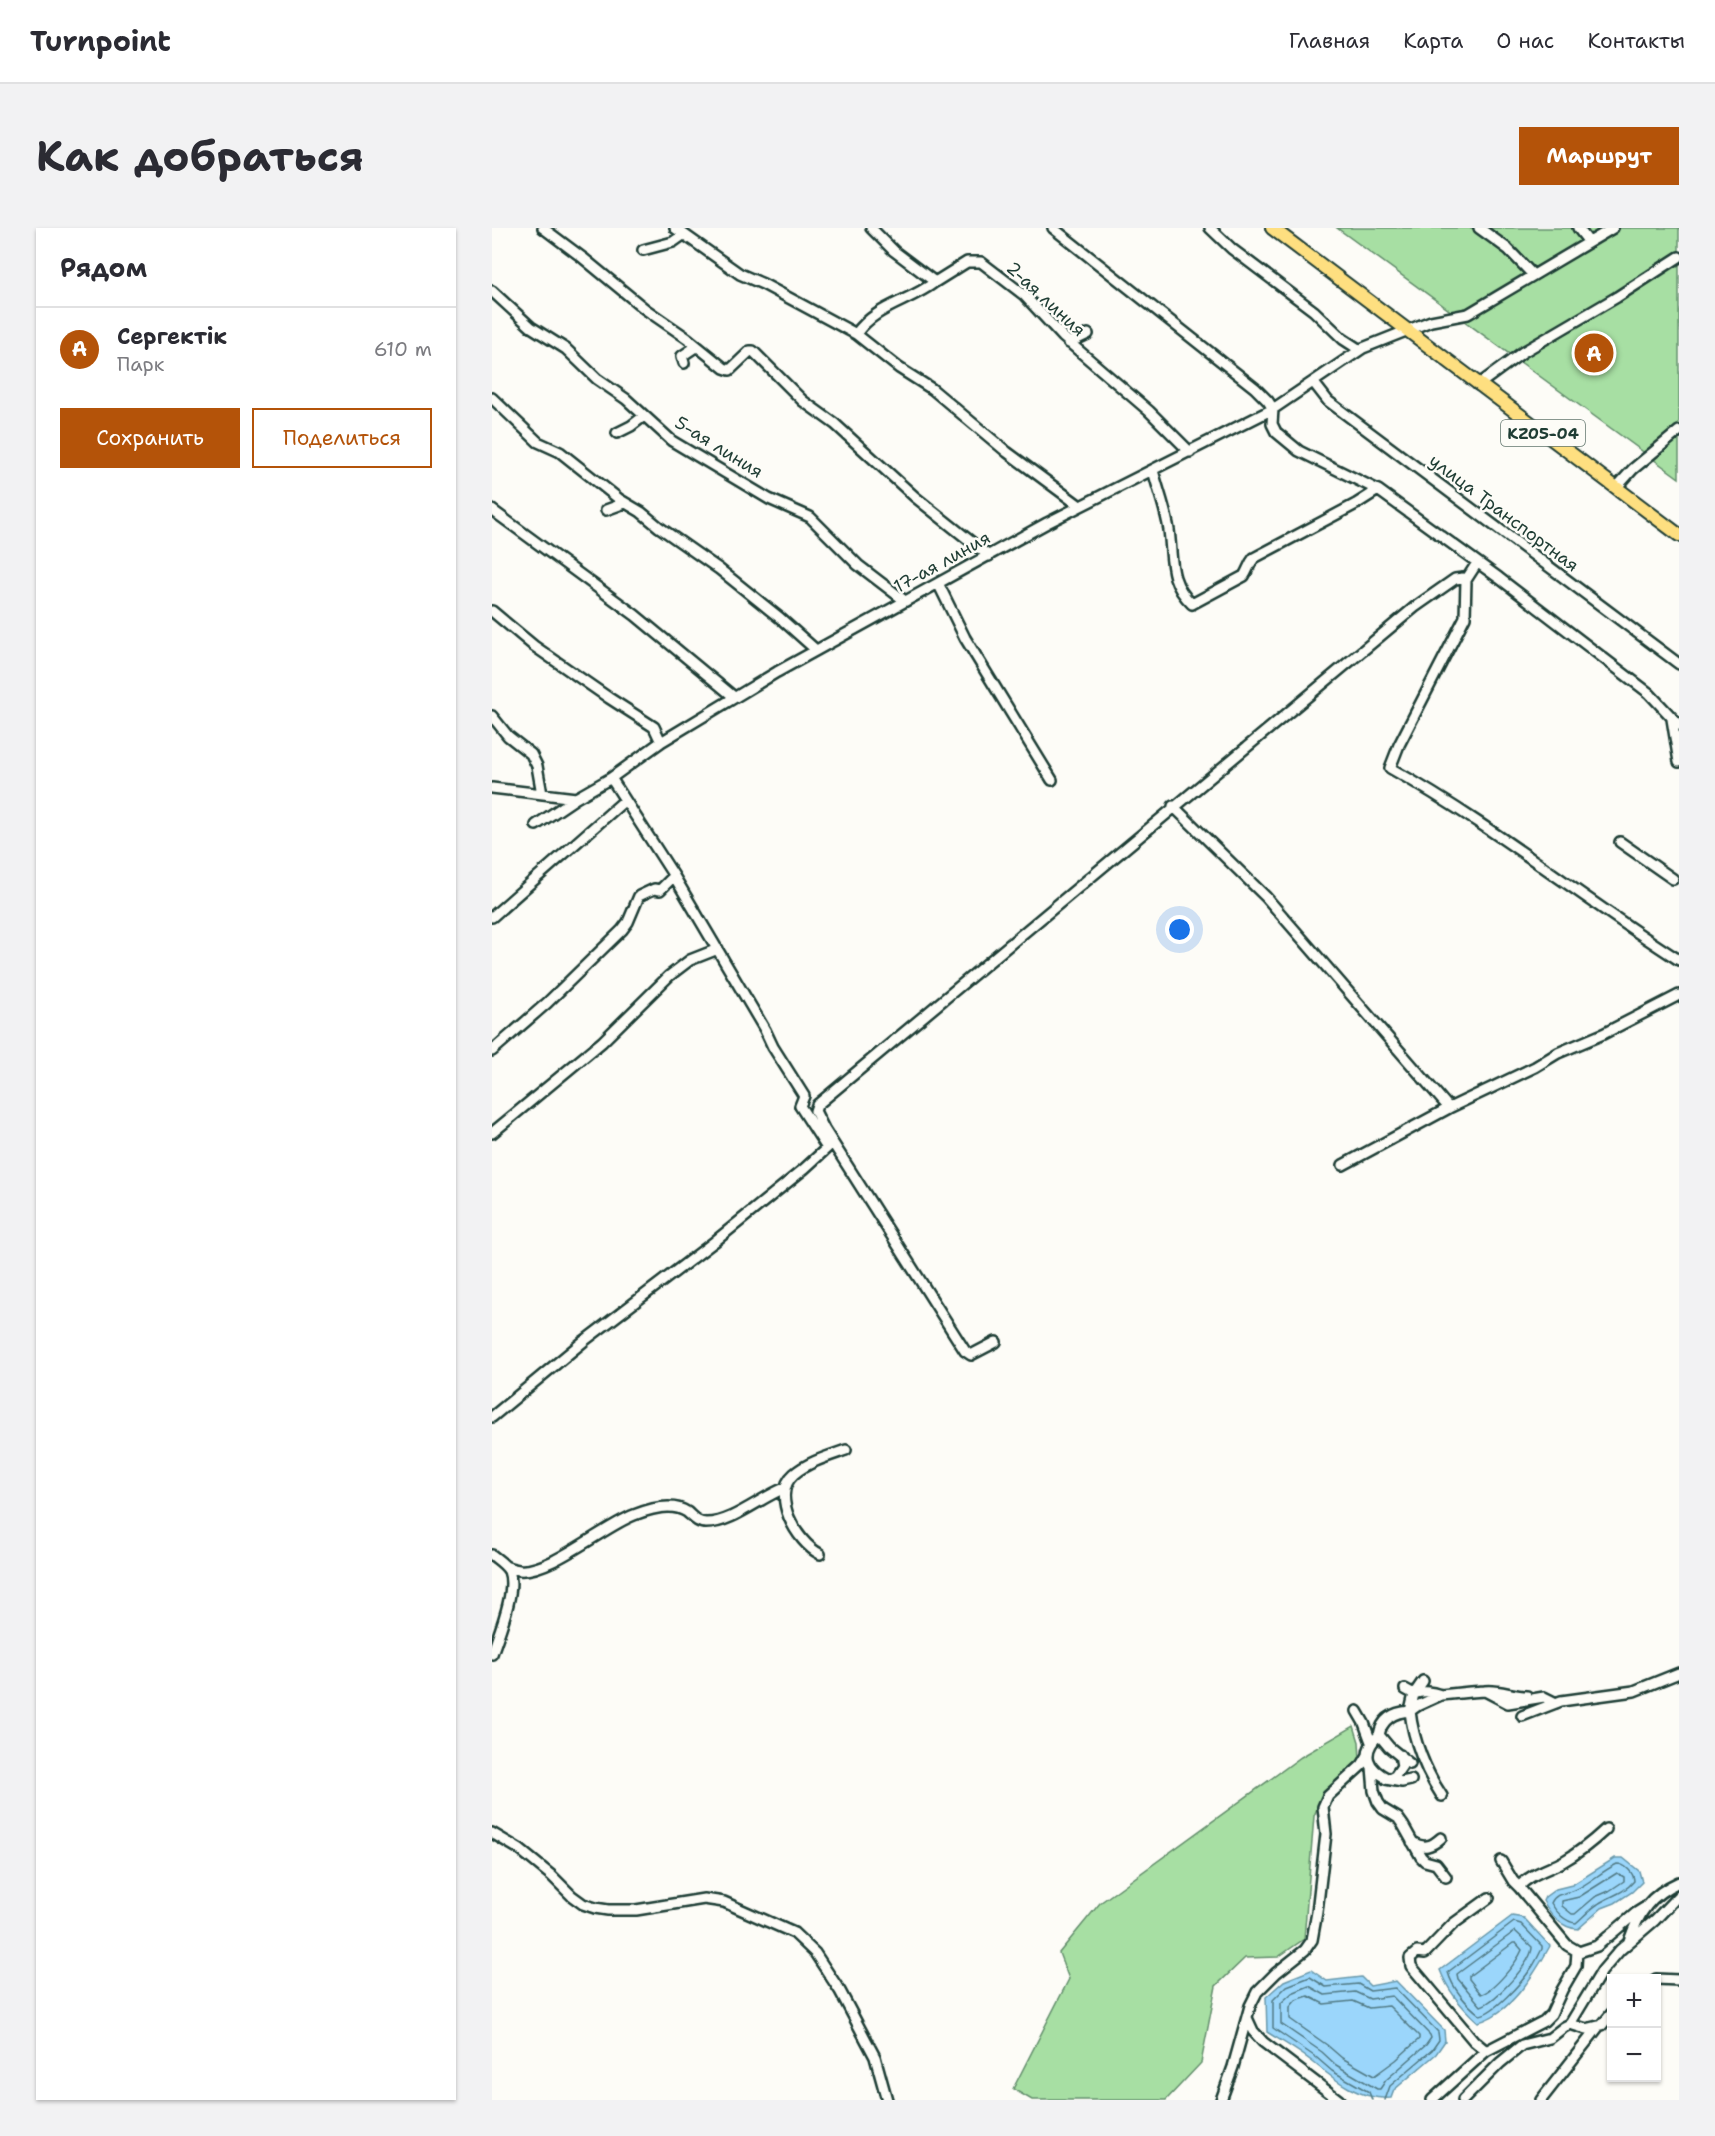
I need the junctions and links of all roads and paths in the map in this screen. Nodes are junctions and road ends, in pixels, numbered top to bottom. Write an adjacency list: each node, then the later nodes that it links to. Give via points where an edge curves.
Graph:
1 (543, 228): 21 (street)
2 (675, 228): 10 (street)
3 (871, 228): 15 (street)
4 (1053, 228): 27 (street, via 1230,367)
5 (1210, 228): 22 (street)
6 (1272, 228): 17 (main road, KZ05-04)
7 (1479, 228): 14 (street, via 1508,249)
8 (1578, 228): 11 (street)
9 (1613, 228): 11 (street, 17-ая линия)
10 (683, 235): 12 (street, via 673,242); 18 (street, via 740,274)
11 (1588, 241): 14 (street, 17-ая линия)
12 (643, 250)
13 (1679, 257): 25 (street, via 1523,352)
14 (1532, 274): 17 (street, 17-ая линия, via 1468,314 1431,321)
15 (935, 282): 18 (street, 2-ая линия, via 879,312); 20 (street, 2-ая линия, via 967,262 981,262 1024,295)
16 (492, 291): 28 (street, 5-ая линия, via 531,327 566,349 597,380)
17 (1406, 331): 22 (street, 17-ая линия); 25 (main road, KZ05-04)
18 (856, 334): 36 (street)
19 (1088, 334): 20 (street)
20 (1069, 343): 31 (street, 2-ая линия, via 1149,411)
21 (697, 346): 23 (street, via 682,356); 40 (street, via 730,370 753,351 803,401)
22 (1360, 350): 24 (street, 17-ая линия)
23 (684, 363)
24 (1314, 383): 27 (street, 17-ая линия); 47 (street, улица Транспортная, via 1328,401)
25 (1478, 385): 33 (main road, KZ05-04)
26 (492, 398): 35 (street, via 538,442 560,452)
27 (1273, 409): 31 (street, 17-ая линия); 34 (street, via 1276,432 1299,451)
28 (644, 416): 30 (street); 44 (street, 5-ая линия, via 672,441 770,499 810,517 851,560)
29 (1679, 431): 33 (street)
30 (617, 433)
31 (1190, 452): 32 (street, 17-ая линия)
32 (1153, 470): 34 (street, via 1169,528 1173,574 1192,604 1244,576 1254,558); 36 (street, 17-ая линия)
33 (1616, 488): 39 (main road, KZ05-04)
34 (1378, 490): 41 (street)
35 (625, 503): 38 (street); 46 (street, via 741,586)
36 (1080, 506): 40 (street, 17-ая линия)
37 (492, 510): 48 (street, via 635,615)
38 (606, 510)
39 (1679, 535)
40 (989, 556): 43 (street, 17-ая линия)
41 (1477, 563): 42 (street); 50 (street, via 1649,693)
42 (1466, 580): 60 (street, via 1455,579 1415,607); 67 (street, via 1465,616 1390,768 1508,842)
43 (938, 583): 44 (street, 17-ая линия); 55 (street, via 965,638)
44 (905, 601): 46 (street, 17-ая линия)
45 (492, 611): 52 (street, via 534,646 654,727)
46 (816, 650): 48 (street, 17-ая линия)
47 (1679, 664)
48 (734, 697): 52 (street, 17-ая линия)
49 (492, 716): 57 (street, via 508,736 531,754)
50 (1671, 717): 51 (street); 53 (street)
51 (1679, 725)
52 (661, 742): 54 (street, 17-ая линия)
53 (1679, 762)
54 (611, 778): 58 (street, 17-ая линия); 59 (street)
55 (1052, 780)
56 (492, 788): 57 (street)
57 (542, 794): 58 (street)
58 (576, 798): 61 (street, 17-ая линия)
59 (626, 800): 63 (street); 65 (street)
60 (1173, 806): 70 (street, via 1266,897); 73 (street, via 817,1105 815,1111 965,1351 971,1355)
61 (536, 825)
62 (1620, 842): 64 (street)
63 (674, 876): 66 (street); 69 (street, via 660,890 639,896 622,930)
64 (1677, 877)
65 (492, 917)
66 (718, 949): 71 (street, via 683,965 602,1042); 74 (street, via 804,1096 800,1106 827,1148)
67 (1679, 960)
68 (1679, 995): 70 (street)
69 (492, 1051)
70 (1449, 1108): 72 (street)
71 (492, 1133)
72 (1343, 1165)
73 (996, 1342)
74 (492, 1417)
75 (846, 1450): 76 (street, via 795,1473)
76 (785, 1488): 77 (street, via 796,1533); 79 (street, via 750,1508 705,1523 675,1507 633,1515 554,1560 531,1569)
77 (820, 1554)
78 (492, 1555): 79 (street)
79 (505, 1566): 80 (street, via 510,1590 506,1616)
80 (492, 1654)
81 (1679, 1673): 86 (street, via 1634,1691)
82 (1423, 1681): 84 (street)
83 (1405, 1689): 84 (street)
84 (1414, 1694): 85 (street); 88 (street)
85 (1441, 1695): 86 (street, via 1485,1691 1508,1703 1544,1697); 88 (street)
86 (1556, 1703): 89 (street)
87 (1357, 1711): 92 (street)
88 (1410, 1711): 90 (street); 100 (street, via 1417,1743)
89 (1522, 1716)
90 (1387, 1718): 91 (street); 92 (street, via 1373,1726)
91 (1379, 1735): 92 (street); 94 (street)
92 (1370, 1739): 93 (street)
93 (1368, 1755): 96 (street); 116 (street, via 1328,1796 1323,1807 1326,1834 1312,1940 1257,1992)
94 (1401, 1755): 95 (street); 97 (street, via 1402,1766)
95 (1410, 1764)
96 (1372, 1767): 97 (street); 99 (street)
97 (1389, 1779): 98 (street); 99 (street)
98 (1411, 1780)
99 (1373, 1785): 104 (street, via 1383,1809 1398,1818)
100 (1442, 1796)
101 (1605, 1829): 108 (street, via 1582,1850)
102 (492, 1833): 121 (street, via 519,1849 572,1896 595,1908 636,1910 704,1899 724,1902 794,1933 815,1953 840,1991 874,2057)
103 (1441, 1838): 104 (street)
104 (1420, 1850): 106 (street, via 1425,1861 1436,1864)
105 (1501, 1861): 108 (street)
106 (1446, 1877)
107 (1679, 1882): 111 (street, via 1656,1895)
108 (1519, 1887): 113 (street, via 1567,1945)
109 (1679, 1895): 112 (street)
110 (1489, 1898): 120 (street, via 1453,1924 1425,1953 1417,1952 1410,1958 1411,1966)
111 (1644, 1908): 112 (street); 113 (street, via 1597,1946)
112 (1628, 1943): 118 (street, via 1602,1971)
113 (1577, 1951): 120 (street, via 1576,1966 1551,2014)
114 (1661, 1979): 115 (street)
115 (1678, 1981)
116 (1248, 2018): 122 (street); 123 (street, via 1263,2042)
117 (1607, 2018): 119 (street)
118 (1570, 2024): 119 (street, via 1586,2029); 125 (street, via 1550,2038 1522,2046)
119 (1599, 2026): 126 (street)
120 (1486, 2051): 124 (street)
121 (887, 2100)
122 (1221, 2100)
123 (1339, 2100)
124 (1432, 2100)
125 (1463, 2100)
126 (1542, 2100)

